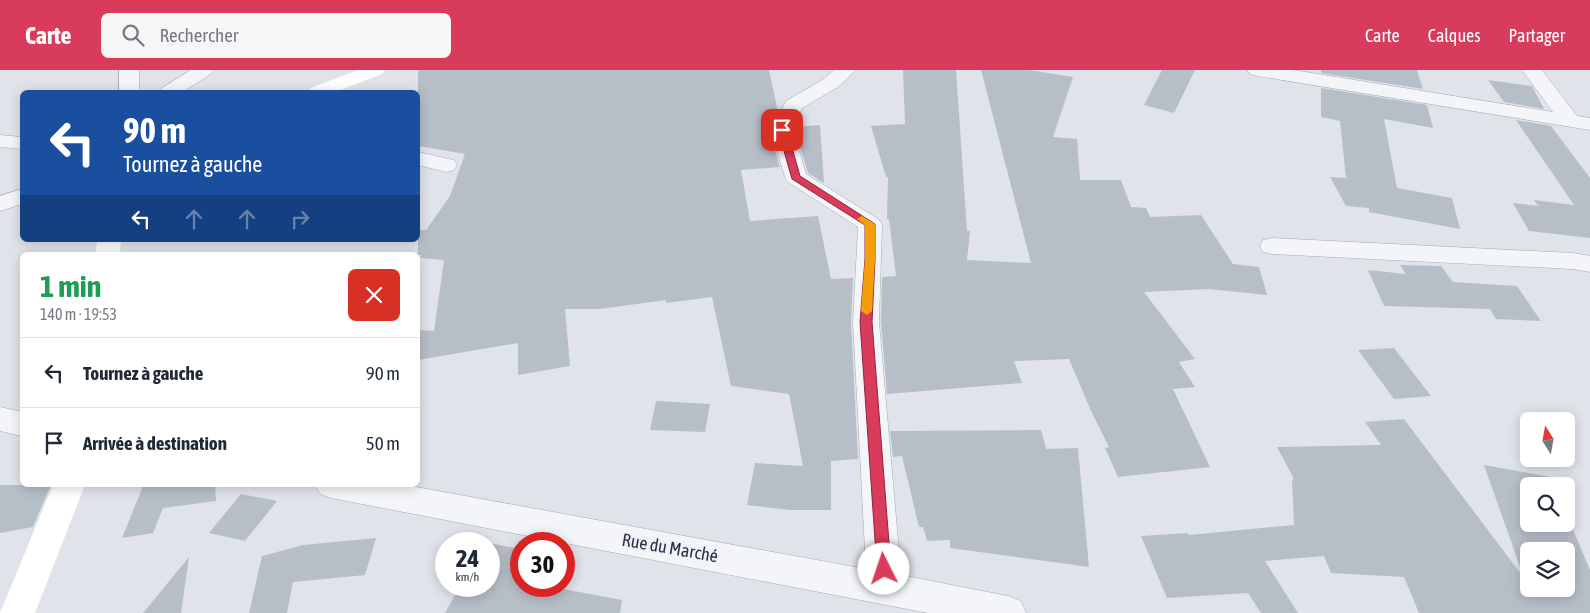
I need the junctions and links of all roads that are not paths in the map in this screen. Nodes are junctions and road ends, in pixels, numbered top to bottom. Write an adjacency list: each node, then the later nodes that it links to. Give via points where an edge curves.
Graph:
1 (129, 70): 7 (street)
2 (204, 70): 8 (street)
3 (375, 70): 9 (street)
4 (846, 70): 24 (street, via 831,83 793,105 782,130 796,177 870,224 866,322)
5 (1258, 70): 10 (street)
6 (1532, 70): 10 (street)
7 (129, 90)
8 (172, 90)
9 (323, 90)
10 (1570, 120): 11 (street)
11 (1590, 124)
12 (0, 141): 13 (street)
13 (20, 143)
14 (420, 160): 15 (street)
15 (446, 165)
16 (20, 197): 17 (street)
17 (0, 204)
18 (1272, 246): 19 (street)
19 (1590, 264)
20 (0, 419): 21 (street)
21 (20, 424)
22 (68, 487): 26 (street)
23 (342, 487): 24 (street, Rue du Marché)
24 (885, 588): 25 (street, Rue du Marché)
25 (994, 612)
26 (17, 613)

